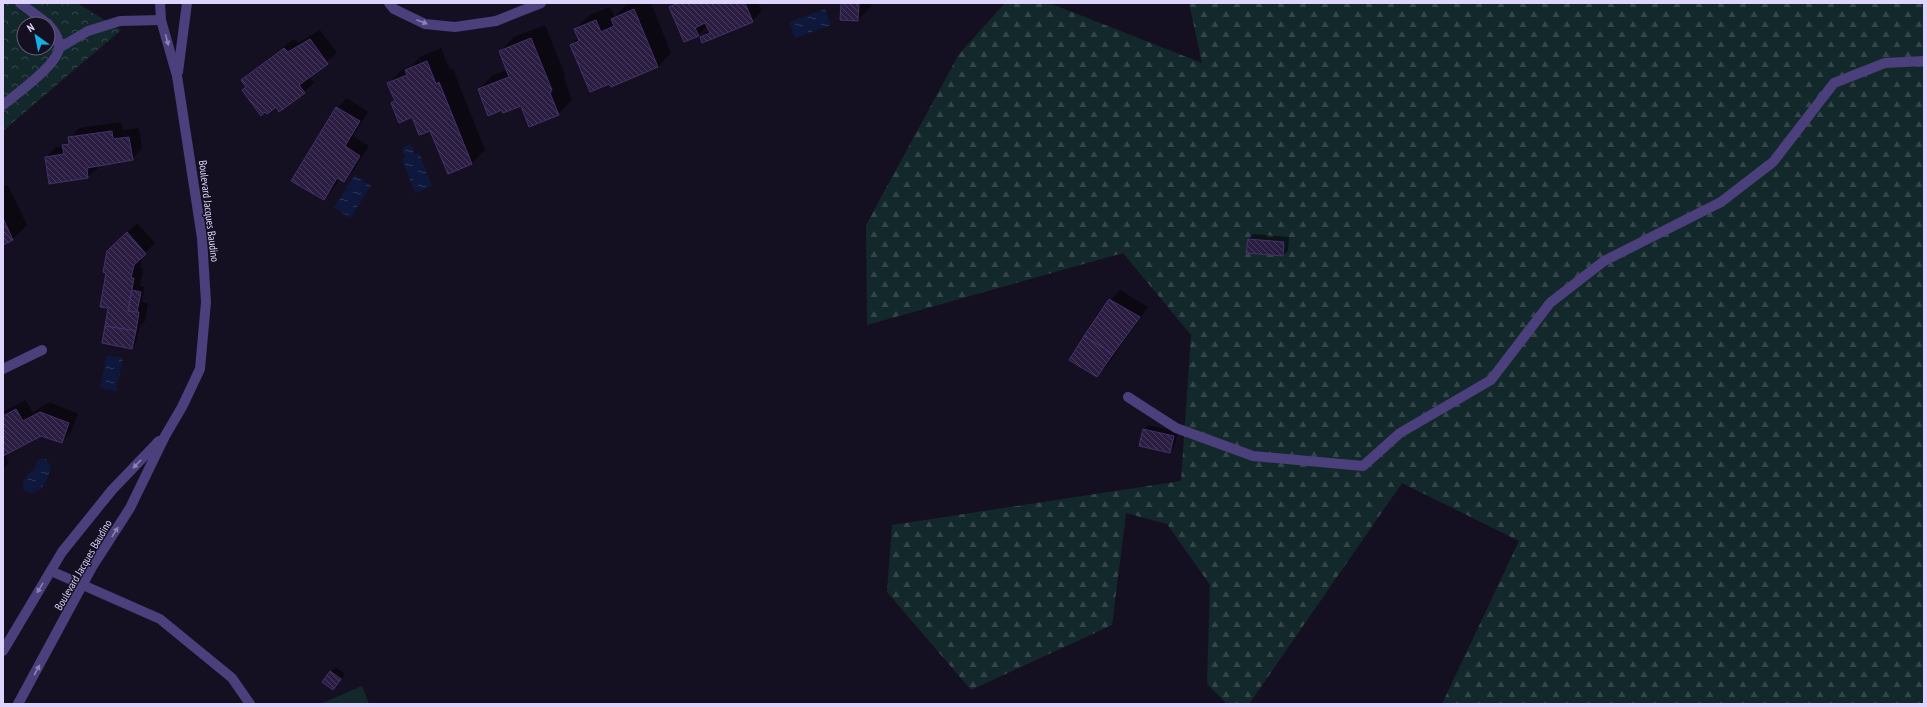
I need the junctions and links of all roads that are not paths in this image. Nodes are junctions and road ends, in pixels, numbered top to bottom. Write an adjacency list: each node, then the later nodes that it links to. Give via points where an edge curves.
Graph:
1 (20, 3): 6 (street)
2 (160, 3): 7 (street, Boulevard Jacques Baudino)
3 (187, 3): 11 (street, Boulevard Jacques Baudino)
4 (389, 3): 5 (street, one-way to 5, via 394,9 425,24 455,27 496,21)
5 (540, 3)
6 (37, 16)
7 (161, 20): 9 (street, via 120,21 88,32); 11 (street, Boulevard Jacques Baudino, one-way to 11)
8 (56, 34): 9 (street)
9 (59, 48): 12 (street, via 52,63)
10 (1924, 61): 15 (street, via 1885,63 1834,83 1773,162 1721,202 1604,261 1550,303 1491,380 1400,433 1363,466 1253,456 1176,428)
11 (177, 76): 16 (street, Boulevard Jacques Baudino, via 202,238 206,302 200,369)
12 (3, 105)
13 (42, 350): 14 (street)
14 (3, 369)
15 (1128, 397)
16 (165, 436): 17 (street, Boulevard Jacques Baudino, one-way to 17, via 112,490 62,552); 18 (street, Boulevard Jacques Baudino, one-way to 16, via 130,508)
17 (51, 571): 18 (street); 19 (street, Boulevard Jacques Baudino, one-way to 19)
18 (83, 585): 20 (street, Boulevard Jacques Baudino, one-way to 18); 21 (street, via 160,619 232,678)
19 (3, 651)
20 (18, 704)
21 (250, 704)

